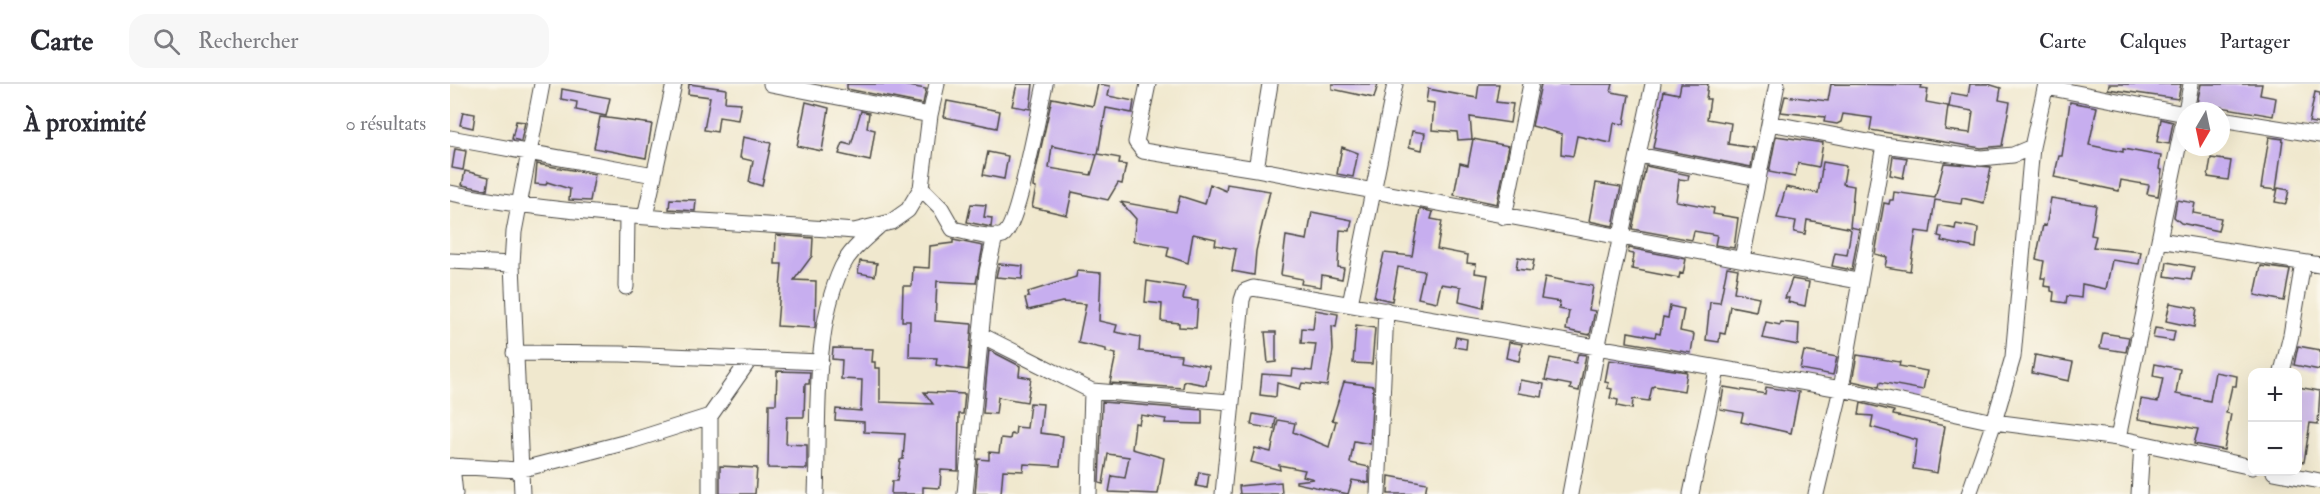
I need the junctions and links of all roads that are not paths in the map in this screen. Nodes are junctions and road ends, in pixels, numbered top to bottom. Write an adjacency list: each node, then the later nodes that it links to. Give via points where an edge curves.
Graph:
1 (542, 84): 24 (street)
2 (674, 84): 28 (street)
3 (771, 84): 14 (street)
4 (937, 84): 17 (street)
5 (1045, 84): 38 (street, via 1011,227)
6 (1148, 84): 27 (street, via 1136,142 1143,151)
7 (1270, 84): 27 (street)
8 (1395, 84): 32 (street)
9 (1531, 84): 36 (street)
10 (1653, 84): 25 (street)
11 (1777, 84): 19 (street)
12 (2191, 84): 15 (street)
13 (2046, 85): 16 (street); 23 (street)
14 (808, 88): 17 (street)
15 (2187, 102)
16 (2176, 111)
17 (930, 115): 30 (street)
18 (2230, 120): 20 (street)
19 (1770, 123): 22 (street); 29 (street)
20 (2320, 135)
21 (450, 138): 24 (street)
22 (1884, 145): 23 (street, via 1991,158); 46 (street)
23 (2032, 147): 61 (street, via 2013,357)
24 (529, 152): 28 (street); 33 (street)
25 (1638, 155): 29 (street); 39 (street)
26 (2176, 156): 40 (street)
27 (1256, 169): 32 (street)
28 (654, 175): 35 (street)
29 (1758, 178): 41 (street)
30 (921, 188): 37 (street, via 908,210); 38 (street, via 941,207 953,230)
31 (450, 193): 33 (street)
32 (1373, 193): 36 (street); 48 (street)
33 (519, 206): 34 (street); 44 (street)
34 (627, 217): 35 (street); 47 (street)
35 (645, 217): 37 (street, via 854,231)
36 (1504, 217): 39 (street)
37 (880, 225): 54 (street, via 842,267 827,316)
38 (995, 236): 50 (street)
39 (1621, 236): 41 (street); 51 (street)
40 (2159, 240): 43 (street); 62 (street)
41 (1742, 259): 46 (street)
42 (450, 261): 44 (street)
43 (2303, 263): 45 (street); 55 (street)
44 (512, 264): 52 (street)
45 (2320, 265)
46 (1858, 281): 57 (street)
47 (626, 287)
48 (1350, 304): 49 (street); 59 (street, via 1253,288 1245,291)
49 (1386, 310): 51 (street); 76 (street)
50 (981, 335): 58 (street); 73 (street)
51 (1597, 349): 56 (street); 77 (street)
52 (514, 353): 53 (street); 66 (street)
53 (750, 359): 54 (street); 60 (street)
54 (821, 362): 72 (street)
55 (2283, 368)
56 (1717, 370): 57 (street); 78 (street)
57 (1841, 389): 61 (street); 79 (street)
58 (1092, 391): 59 (street); 74 (street)
59 (1230, 402): 75 (street)
60 (710, 416): 66 (street); 71 (street)
61 (1994, 422): 62 (street); 80 (street)
62 (2118, 438): 63 (street)
63 (2142, 444): 65 (street); 81 (street)
64 (451, 466): 66 (street); 69 (street)
65 (2248, 466)
66 (519, 470): 70 (street)
67 (2297, 476): 68 (street)
68 (2320, 481)
69 (455, 494)
70 (522, 494)
71 (710, 494)
72 (816, 494)
73 (965, 494)
74 (1089, 494)
75 (1223, 494)
76 (1378, 494)
77 (1570, 494)
78 (1691, 494)
79 (1816, 494)
80 (1969, 494)
81 (2139, 494)

